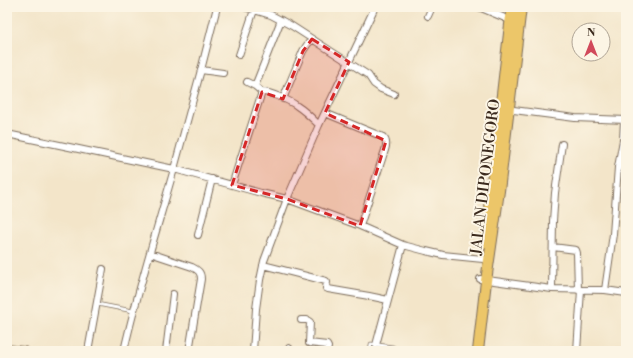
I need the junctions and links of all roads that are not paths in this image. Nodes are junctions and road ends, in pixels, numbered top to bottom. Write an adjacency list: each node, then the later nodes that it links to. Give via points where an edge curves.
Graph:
1 (217, 7): 15 (street)
2 (244, 7): 8 (street)
3 (375, 7): 14 (street)
4 (432, 7): 9 (street)
5 (478, 7): 11 (street)
6 (512, 7): 11 (main road, JALAN DIPONEGORO)
7 (521, 7): 11 (main road, JALAN DIPONEGORO)
8 (254, 10): 10 (street); 13 (street)
9 (428, 16)
10 (282, 20): 12 (street); 18 (street)
11 (514, 22): 22 (main road, JALAN DIPONEGORO)
12 (312, 39): 14 (street); 21 (street, via 303,51)
13 (239, 55)
14 (349, 62): 20 (street, via 368,75 374,84); 23 (street)
15 (202, 70): 16 (street); 28 (street)
16 (223, 74)
17 (247, 82): 18 (street)
18 (255, 86): 19 (street)
19 (262, 92): 21 (street); 30 (street)
20 (394, 94)
21 (283, 99): 25 (street, via 297,106)
22 (505, 108): 24 (street, via 575,118); 37 (main road, JALAN DIPONEGORO); 40 (main road, JALAN DIPONEGORO, via 499,191)
23 (325, 113): 25 (street); 32 (street, via 383,137 386,141)
24 (625, 120): 43 (street)
25 (319, 124): 31 (street)
26 (7, 134): 28 (street)
27 (562, 144): 35 (street, via 555,193)
28 (174, 169): 29 (street); 36 (street)
29 (212, 180): 30 (street); 33 (street)
30 (232, 185): 31 (street)
31 (287, 199): 32 (street); 38 (street)
32 (360, 226): 34 (street)
33 (198, 235)
34 (403, 245): 37 (street, via 443,255); 46 (street)
35 (553, 247): 41 (street); 42 (street, via 576,250)
36 (150, 253): 48 (street); 57 (street, via 200,272)
37 (483, 259): 40 (main road, JALAN DIPONEGORO)
38 (263, 265): 46 (street, via 326,281 328,289); 58 (street)
39 (103, 269): 47 (street)
40 (483, 280): 41 (street); 62 (main road, JALAN DIPONEGORO, via 475,320); 63 (main road, JALAN DIPONEGORO)
41 (552, 289): 42 (street)
42 (580, 290): 43 (street); 64 (street)
43 (605, 290): 44 (street)
44 (626, 293)
45 (174, 294): 56 (street)
46 (388, 300): 51 (street)
47 (96, 304): 48 (lane); 54 (street)
48 (133, 312): 55 (street)
49 (301, 320): 59 (street, via 310,322 310,342 327,345)
50 (365, 343): 51 (lane)
51 (376, 346): 60 (lane); 61 (lane, via 393,347)
52 (7, 349): 53 (street)
53 (24, 351)
54 (88, 351)
55 (124, 351)
56 (166, 351)
57 (189, 351)
58 (253, 351)
59 (328, 351)
60 (370, 351)
61 (393, 351)
62 (473, 351)
63 (478, 351)
64 (577, 351)

